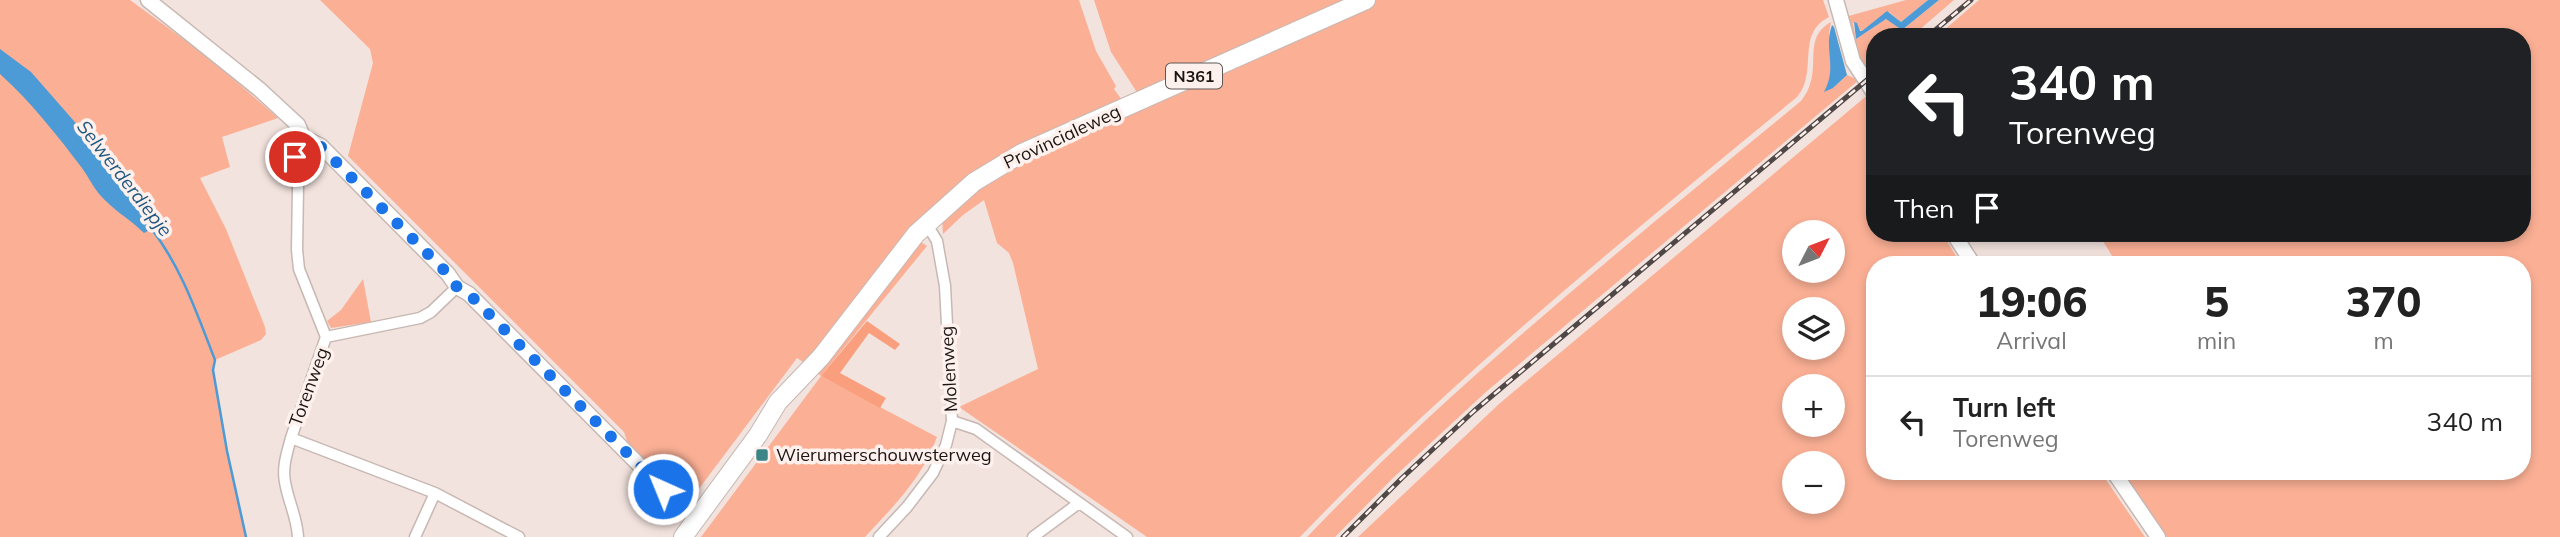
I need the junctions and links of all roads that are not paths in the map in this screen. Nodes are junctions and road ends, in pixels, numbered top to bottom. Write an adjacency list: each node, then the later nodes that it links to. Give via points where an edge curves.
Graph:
1 (148, 0): 5 (street, via 260,89 298,125)
2 (1366, 0): 6 (main road, Provincialeweg / N361, via 1022,153 974,182)
3 (1836, 0): 4 (street, via 1853,61)
4 (1866, 81)
5 (303, 137): 7 (street, via 321,146); 8 (street, Torenweg, via 295,157 299,269)
6 (926, 223): 9 (street, Molenweg, via 937,241 945,286); 14 (main road, Provincialeweg / N361)
7 (457, 287): 8 (street, via 420,318); 14 (street)
8 (326, 337): 10 (street, Torenweg)
9 (952, 421): 13 (street, via 976,429); 19 (street, Molenweg, via 933,472)
10 (291, 438): 12 (street, Torenweg); 15 (street, via 284,471)
11 (2119, 480): 22 (street)
12 (435, 493): 16 (street); 17 (street, Torenweg)
13 (1079, 503): 20 (street); 21 (street)
14 (696, 517): 18 (main road, Provincialeweg / N361)
15 (298, 537)
16 (415, 537)
17 (519, 537)
18 (684, 537)
19 (879, 537)
20 (1033, 537)
21 (1128, 537)
22 (2158, 537)

